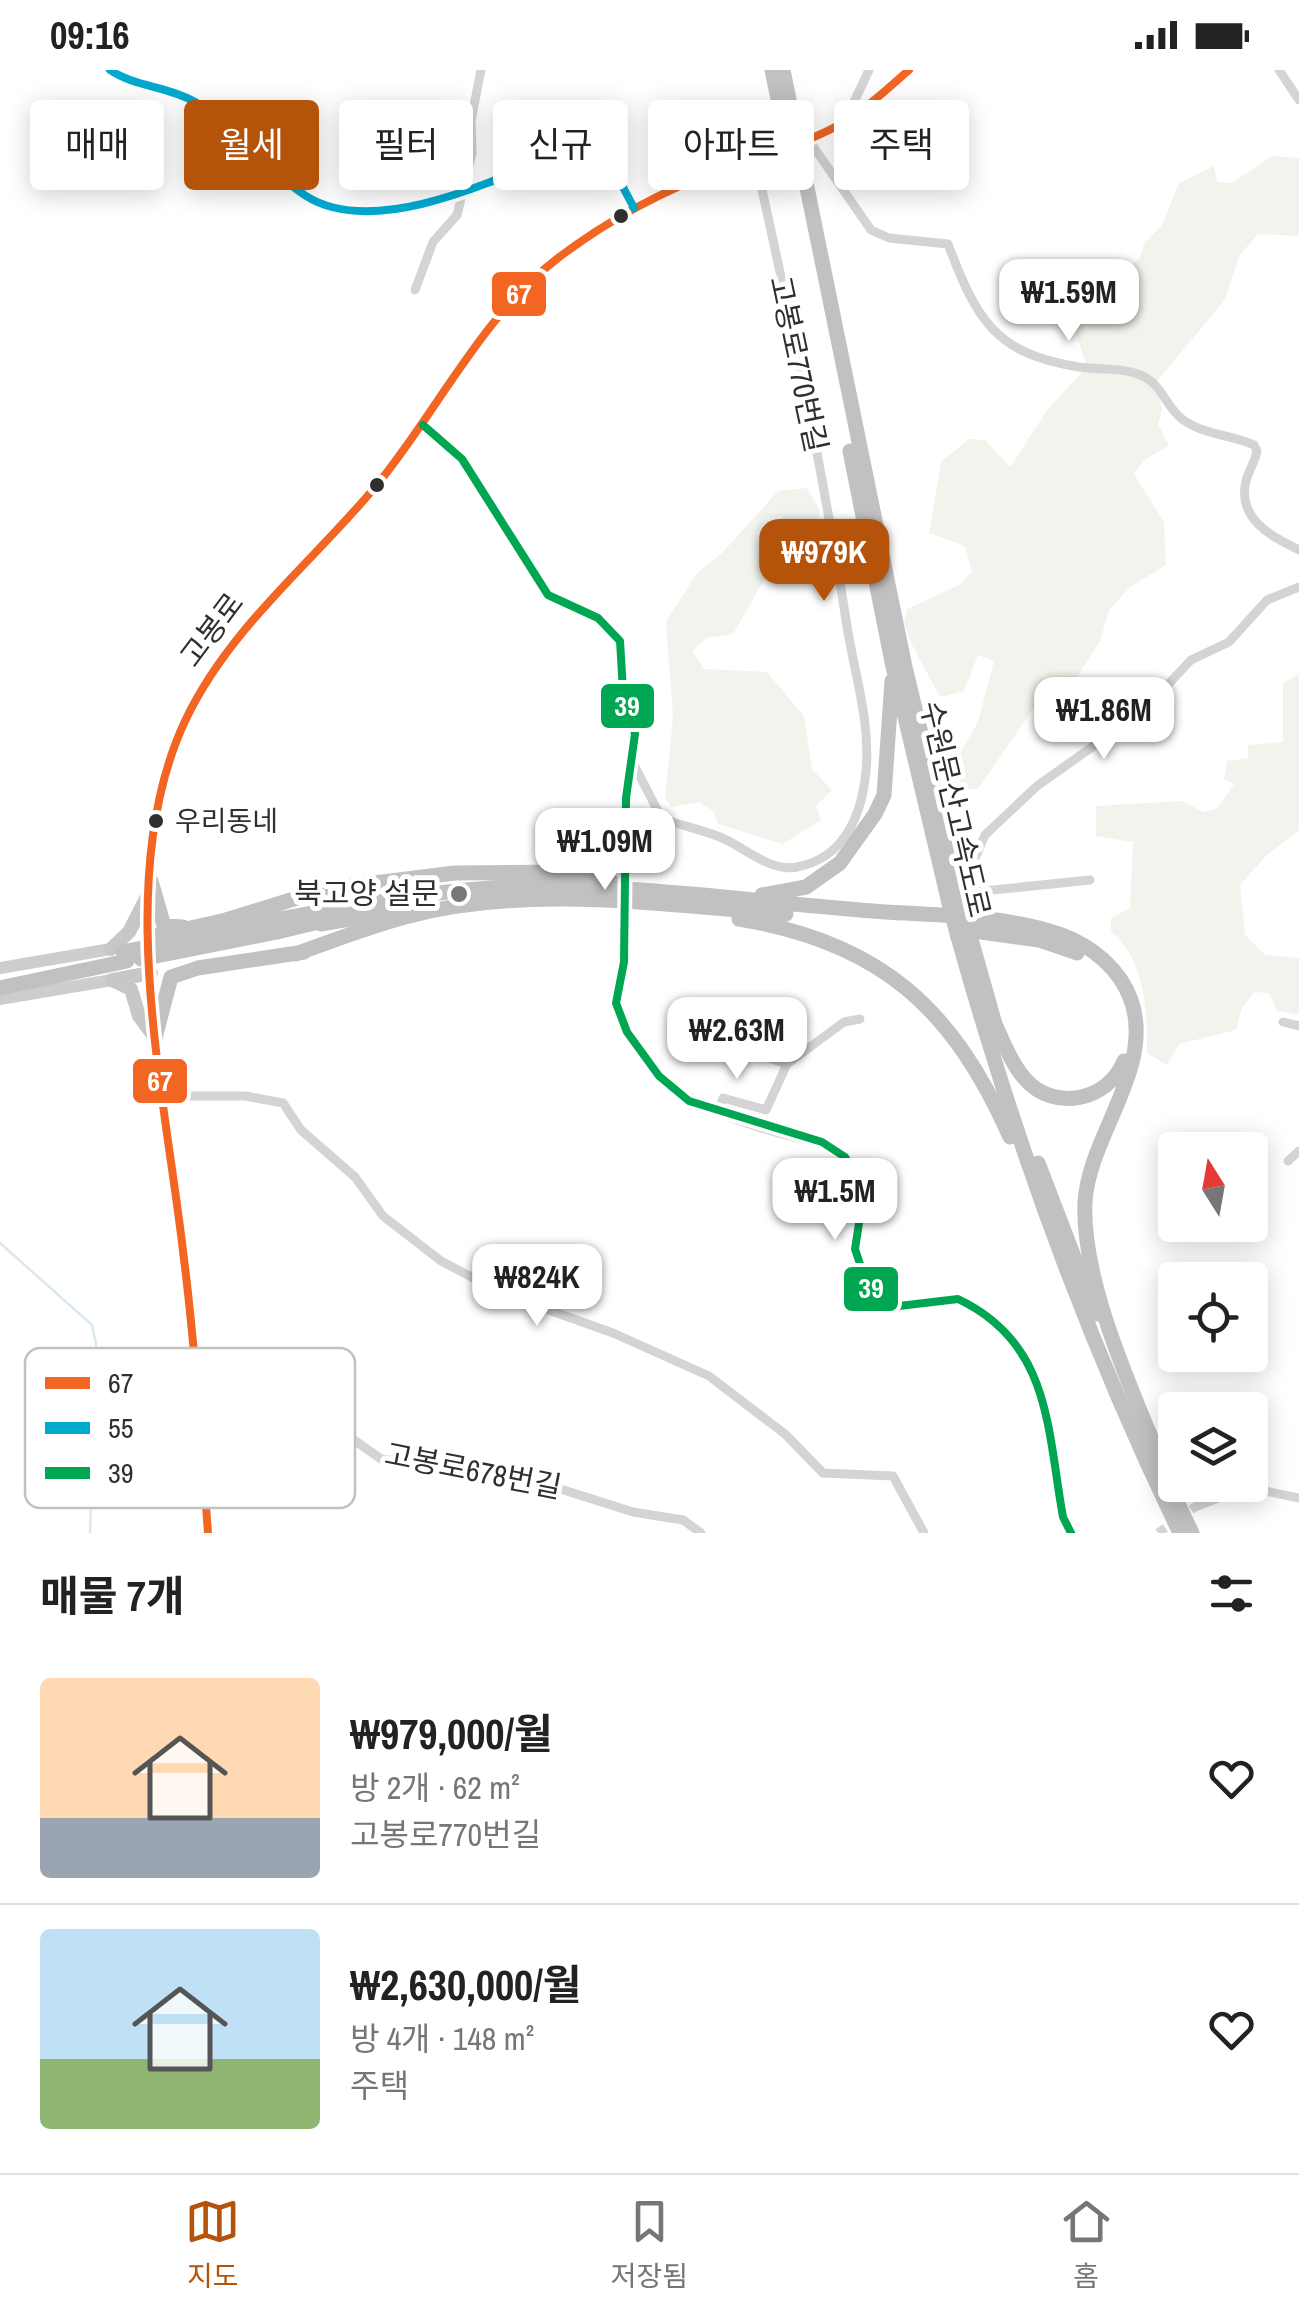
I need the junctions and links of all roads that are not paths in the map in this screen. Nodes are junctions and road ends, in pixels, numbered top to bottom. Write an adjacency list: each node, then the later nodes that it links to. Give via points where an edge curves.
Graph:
1 (110, 70): 16 (street, via 197,103 309,198 354,210 404,211)
2 (481, 70): 13 (street)
3 (772, 70): 8 (highway, 수원문산고속도로)
4 (783, 70): 9 (highway, 수원문산고속도로)
5 (869, 70): 10 (street)
6 (909, 70): 11 (main road, 고봉로)
7 (1279, 70): 12 (street)
8 (781, 100)
9 (786, 100)
10 (855, 100)
11 (873, 100)
12 (1299, 100)
13 (473, 133)
14 (814, 148): 25 (street, via 870,230 948,244 968,296 1005,343 1075,366 1142,375 1180,417 1254,445 1245,487 1250,514 1262,530)
15 (473, 185): 22 (street, via 597,138)
16 (461, 190)
17 (465, 190): 23 (street, via 458,215 433,242)
18 (678, 190): 22 (main road, 고봉로)
19 (762, 190): 28 (street, 고봉로770번길, via 862,703 867,769 859,807 848,838 833,851 796,868 781,866 662,819)
20 (802, 190): 27 (highway, 수원문산고속도로)
21 (802, 190): 35 (highway, 수원문산고속도로)
22 (634, 208): 24 (main road, 고봉로, via 554,261 521,292)
23 (414, 290)
24 (422, 424): 28 (street, via 462,459 548,595 598,618 620,641 635,734); 30 (main road, 고봉로, via 359,506 234,641 200,692 164,789)
25 (1299, 550)
26 (1299, 587): 29 (street, via 1267,600 1229,642 1191,660 1143,710 1037,786 985,835 970,870 983,891)
27 (892, 662): 31 (highway, via 884,795 840,862 806,886 779,894); 35 (highway, 수원문산고속도로)
28 (632, 763): 58 (street, bridge, via 624,962 616,1003 634,1043 669,1086)
29 (1090, 880)
30 (150, 887): 36 (highway, via 164,926); 39 (main road, 고봉로); 41 (main road)
31 (689, 894): 32 (highway); 64 (highway, via 1040,929 1082,944 1111,968 1132,1001 1135,1036 1090,1166 1086,1240)
32 (642, 898): 34 (highway); 36 (highway, via 570,873 500,870 326,889); 37 (highway, via 493,888 367,903); 51 (highway, via 1060,946 1095,965 1116,990 1127,1020 1127,1052 1106,1088 1058,1098 1025,1080); 61 (highway, via 772,924 848,948 921,999 991,1094)
33 (562, 900): 34 (highway); 38 (highway, via 460,902); 42 (highway, via 408,917)
34 (593, 901): 38 (highway, via 481,895); 42 (highway, via 420,923)
35 (955, 903): 40 (highway, 수원문산고속도로, bridge)
36 (226, 920): 39 (highway)
37 (276, 926): 38 (highway); 41 (highway, bridge)
38 (297, 928)
39 (151, 937): 43 (main road, 고봉로)
40 (964, 938): 51 (highway, 수원문산고속도로); 61 (highway, 수원문산고속도로)
41 (120, 954): 43 (main road, via 129,944); 44 (main road); 46 (highway); 48 (highway)
42 (296, 954): 45 (highway)
43 (151, 966): 45 (highway); 47 (main road); 54 (main road, 고봉로)
44 (0, 968)
45 (198, 968): 54 (highway, via 171,977)
46 (0, 977)
47 (112, 980): 49 (main road); 54 (main road, via 131,989)
48 (0, 988)
49 (0, 998)
50 (860, 1019): 56 (street, via 844,1022)
51 (994, 1022): 65 (highway, 수원문산고속도로, via 1077,1266)
52 (1283, 1022): 53 (street)
53 (1299, 1026)
54 (155, 1038): 57 (main road, 고봉로)
55 (757, 1054): 56 (street)
56 (787, 1064): 58 (street, via 766,1110 723,1098)
57 (164, 1096): 62 (main road, 고봉로); 72 (street, via 283,1103 383,1216 442,1261 519,1300 709,1376 785,1434 823,1473 893,1476)
58 (718, 1111): 73 (street, via 822,1142 850,1162 866,1200 854,1241 857,1258 876,1295 899,1306 958,1299 1019,1345 1040,1392)
59 (1299, 1150): 60 (street)
60 (1288, 1161)
61 (1063, 1266): 74 (highway, 수원문산고속도로)
62 (193, 1348)
63 (355, 1441): 71 (street, 고봉로678번길, via 381,1459 530,1479 683,1520)
64 (1158, 1451)
65 (1158, 1456)
66 (1299, 1498): 68 (street, via 1246,1487)
67 (1178, 1502): 75 (highway, 수원문산고속도로)
68 (1195, 1507)
69 (206, 1508): 70 (main road, 고봉로)
70 (208, 1533)
71 (700, 1533)
72 (924, 1533)
73 (1071, 1533)
74 (1180, 1533)
75 (1192, 1533)

